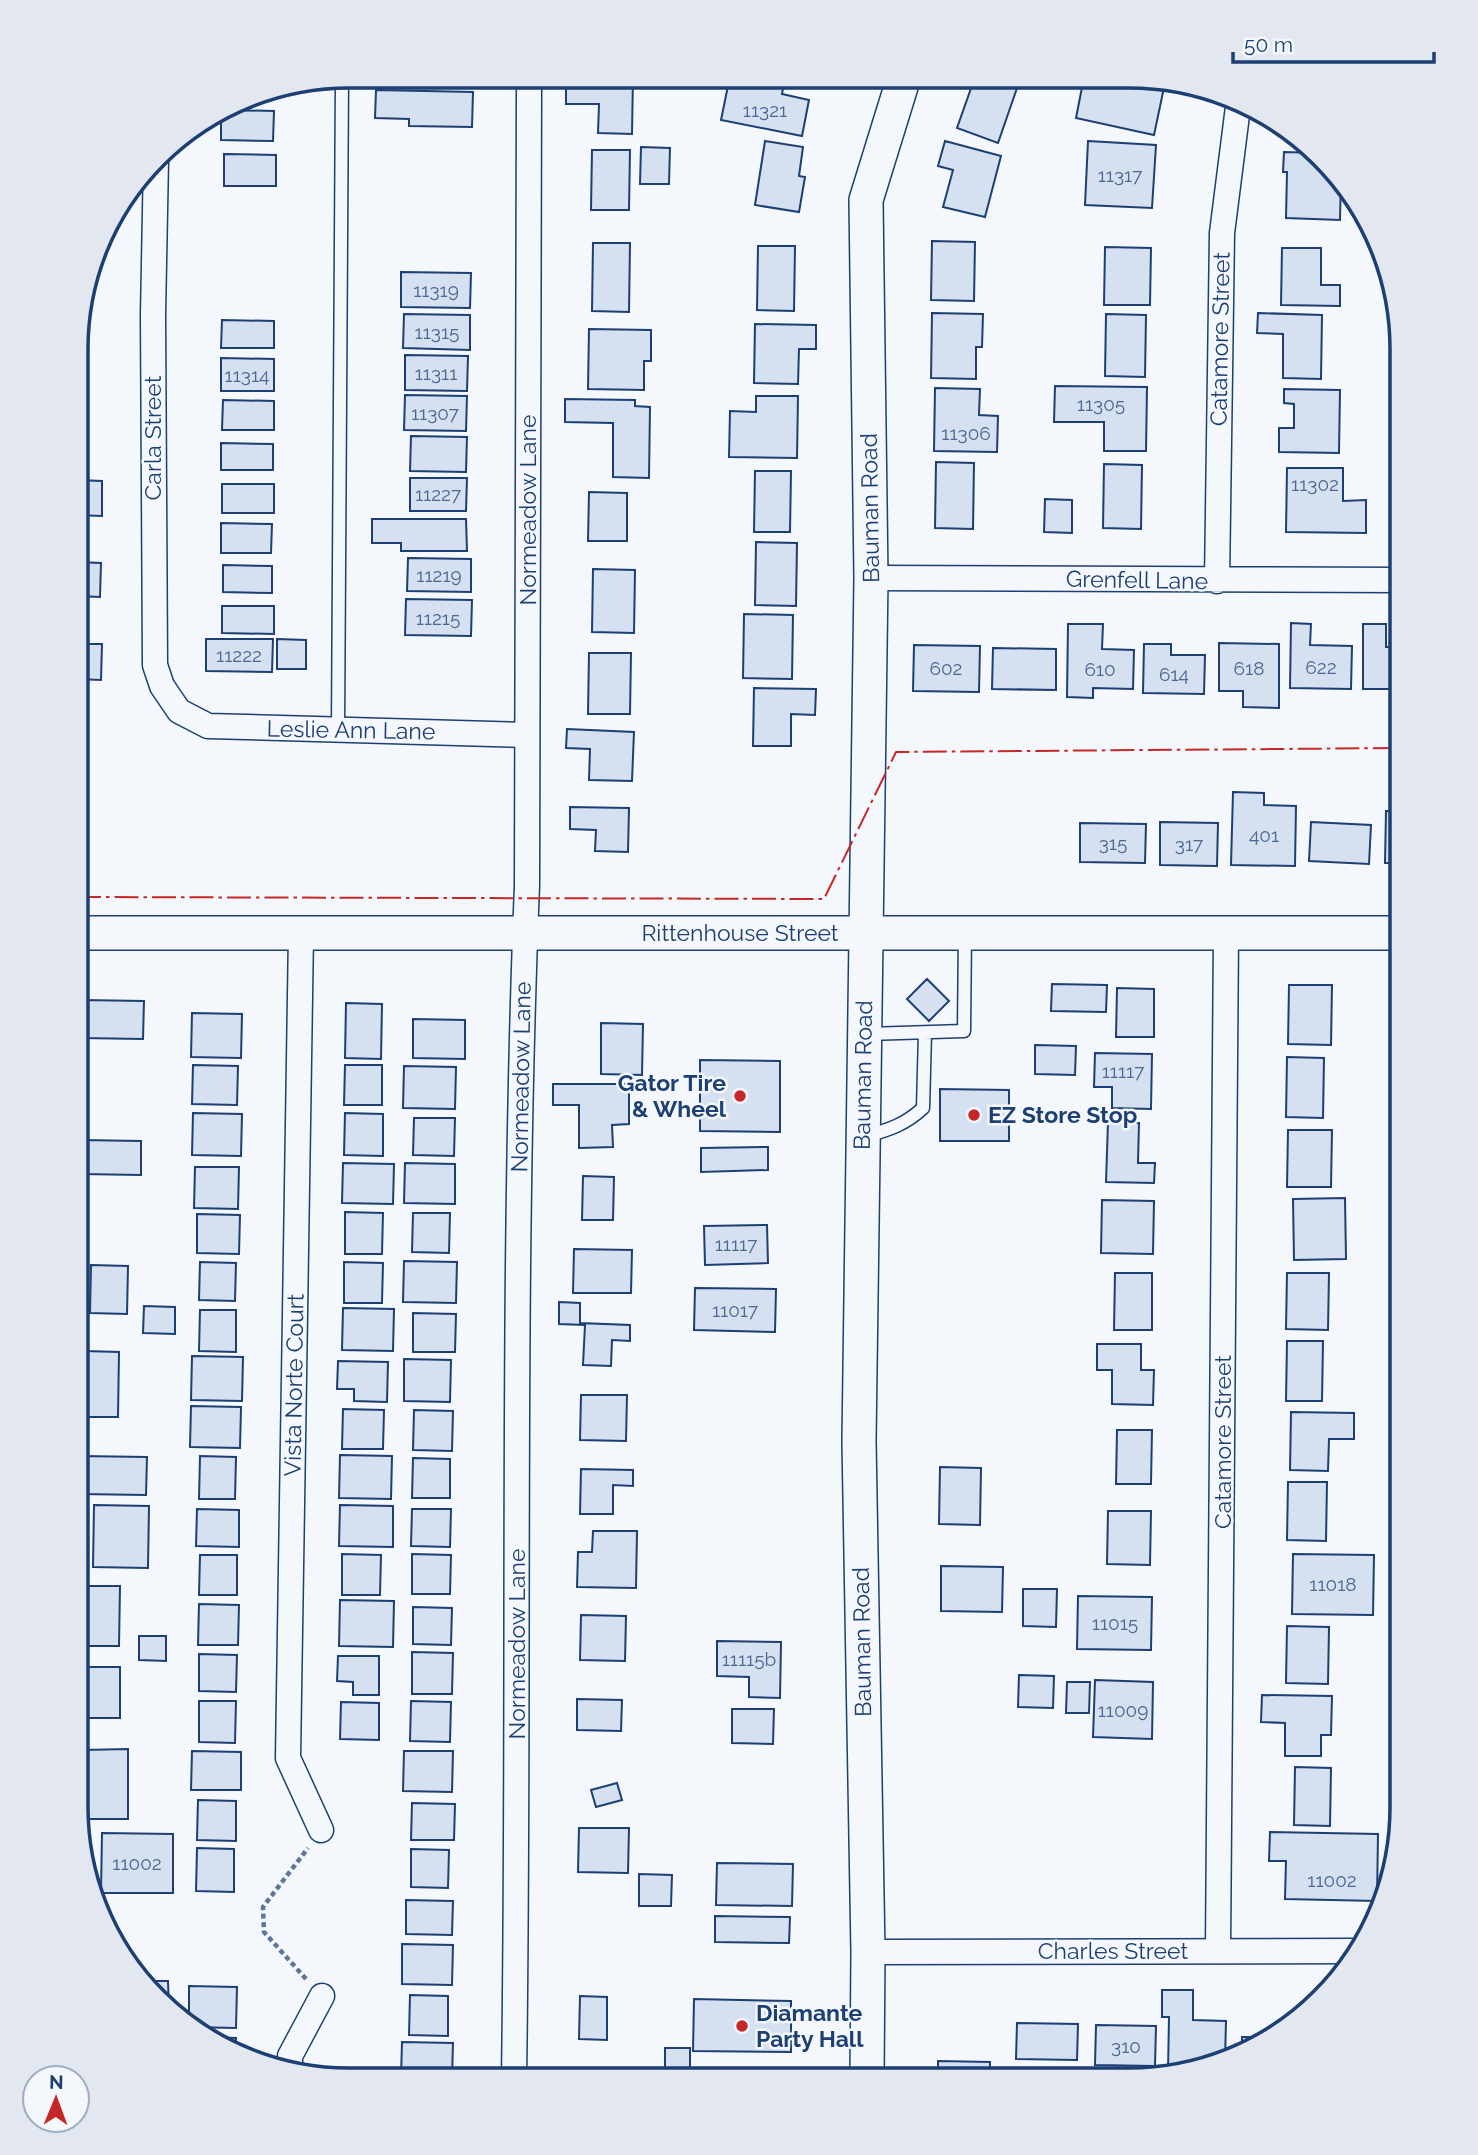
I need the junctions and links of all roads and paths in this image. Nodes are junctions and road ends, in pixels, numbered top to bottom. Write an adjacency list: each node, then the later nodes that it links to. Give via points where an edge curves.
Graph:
1 (342, 88): 10 (lane)
2 (529, 88): 11 (street, Normeadow Lane)
3 (901, 88): 6 (street, Bauman Road, via 866,200)
4 (1238, 111): 8 (street, Catamore Street, via 1222,233)
5 (156, 172): 9 (street, Carla Street, via 155,665)
6 (871, 578): 8 (street, Grenfell Lane); 14 (street, Bauman Road)
7 (1390, 580): 8 (street, Grenfell Lane)
8 (1217, 581)
9 (179, 711): 10 (street, Leslie Ann Lane, via 208,726)
10 (338, 730): 11 (street, Leslie Ann Lane)
11 (527, 735): 18 (street, Normeadow Lane)
12 (88, 933): 13 (street, Rittenhouse Street)
13 (301, 933): 18 (street, Rittenhouse Street); 22 (street, Vista Norte Court, via 288,1758)
14 (866, 933): 15 (street, Rittenhouse Street); 18 (street, Rittenhouse Street); 19 (street, Bauman Road)
15 (964, 933): 16 (street, Rittenhouse Street); 20 (lane, via 964,1031)
16 (1226, 933): 17 (street, Rittenhouse Street); 23 (street, Catamore Street)
17 (1390, 933)
18 (525, 934): 28 (street, Normeadow Lane)
19 (863, 1034): 20 (lane); 21 (street, Bauman Road)
20 (925, 1034): 21 (lane, via 923,1108 896,1128)
21 (862, 1137): 25 (street, Bauman Road, via 859,1441)
22 (321, 1830): 26 (path, via 262,1908 264,1932)
23 (1218, 1950): 24 (street, Charles Street); 25 (street, Charles Street)
24 (1348, 1951)
25 (868, 1952): 29 (street, Bauman Road)
26 (322, 1996): 27 (street)
27 (290, 2061)
28 (514, 2067)
29 (867, 2067)

